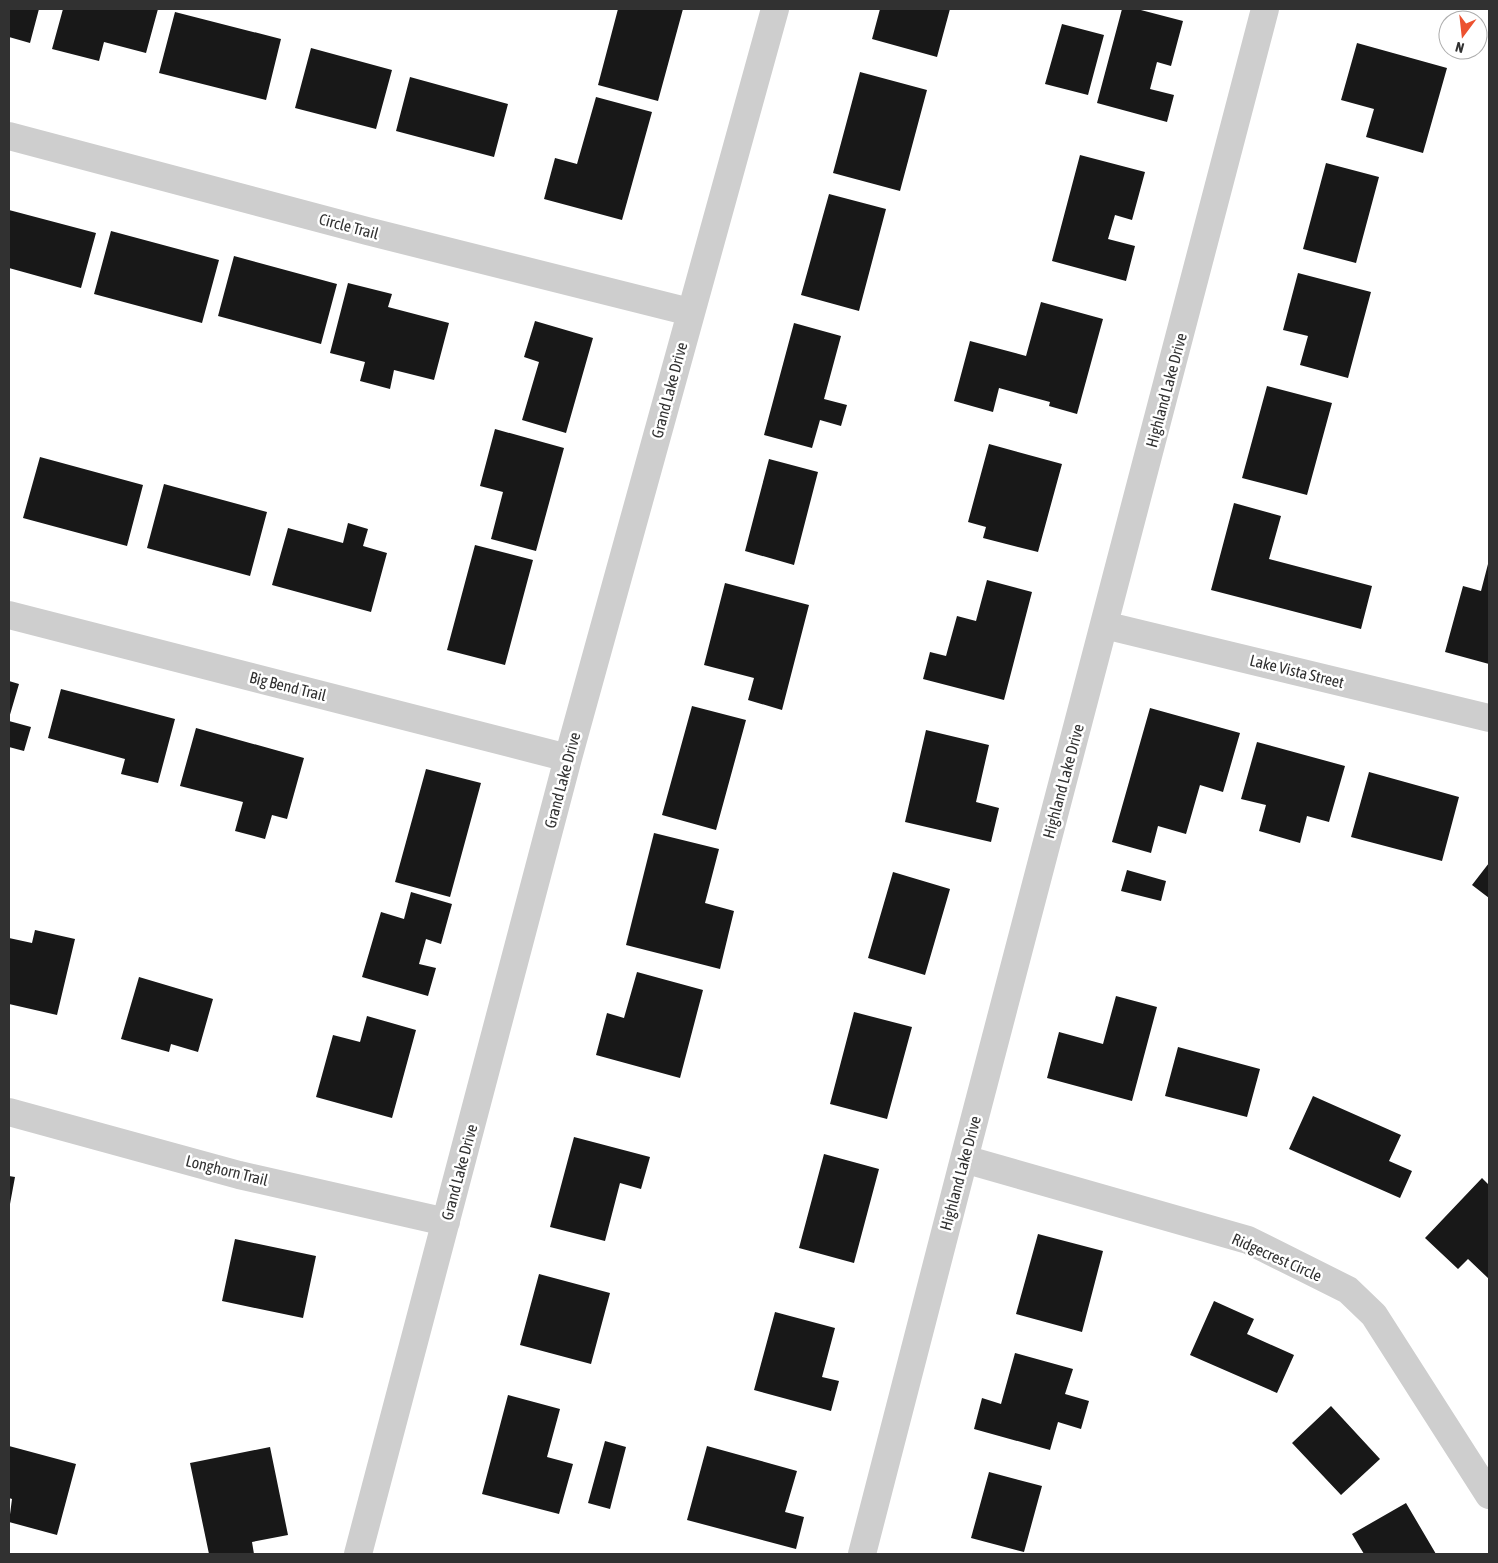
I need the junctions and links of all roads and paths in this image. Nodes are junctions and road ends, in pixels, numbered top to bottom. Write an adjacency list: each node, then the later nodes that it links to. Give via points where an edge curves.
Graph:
1 (774, 9): 4 (street, Grand Lake Drive)
2 (1265, 9): 6 (street, Highland Lake Drive)
3 (9, 136): 4 (street, Circle Trail)
4 (690, 312): 8 (street, Grand Lake Drive)
5 (9, 616): 8 (street, Big Bend Trail)
6 (1104, 625): 7 (street, Lake Vista Street); 10 (street, Highland Lake Drive)
7 (1489, 718)
8 (568, 758): 11 (street, Grand Lake Drive)
9 (9, 1112): 11 (street, Longhorn Trail, via 239,1175)
10 (964, 1158): 12 (street, Ridgecrest Circle, via 1248,1240 1348,1290 1374,1314); 14 (street, Highland Lake Drive)
11 (446, 1222): 13 (street, Grand Lake Drive)
12 (1489, 1495)
13 (358, 1554)
14 (862, 1554)

